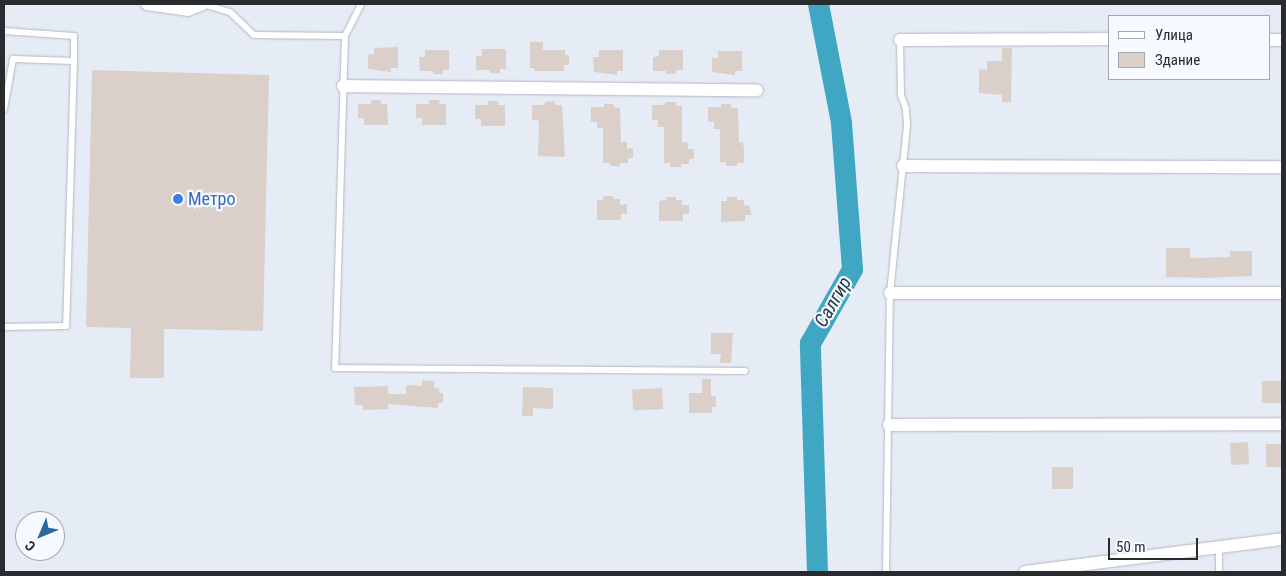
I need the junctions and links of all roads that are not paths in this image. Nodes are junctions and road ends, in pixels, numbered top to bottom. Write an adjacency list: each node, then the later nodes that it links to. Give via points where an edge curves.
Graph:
1 (148, 4): 2 (street, via 188,10)
2 (203, 4): 5 (lane, via 230,12 254,35)
3 (360, 4): 5 (lane)
4 (4, 31): 8 (lane, via 74,36)
5 (345, 36): 9 (lane)
6 (1108, 39): 7 (street)
7 (900, 40): 12 (lane, via 901,95 907,125)
8 (74, 61): 11 (lane, via 13,59); 16 (lane, via 66,326)
9 (343, 86): 10 (street); 17 (lane, via 335,368)
10 (757, 90)
11 (4, 109)
12 (903, 166): 13 (street); 14 (lane)
13 (1282, 167)
14 (890, 293): 15 (street); 19 (lane)
15 (1282, 293)
16 (4, 327)
17 (745, 371)
18 (1282, 424): 19 (street)
19 (889, 425): 23 (lane)
20 (1282, 539): 21 (street)
21 (1219, 547): 22 (street); 25 (lane)
22 (1055, 570): 24 (street)
23 (886, 572)
24 (1025, 572)
25 (1219, 572)

